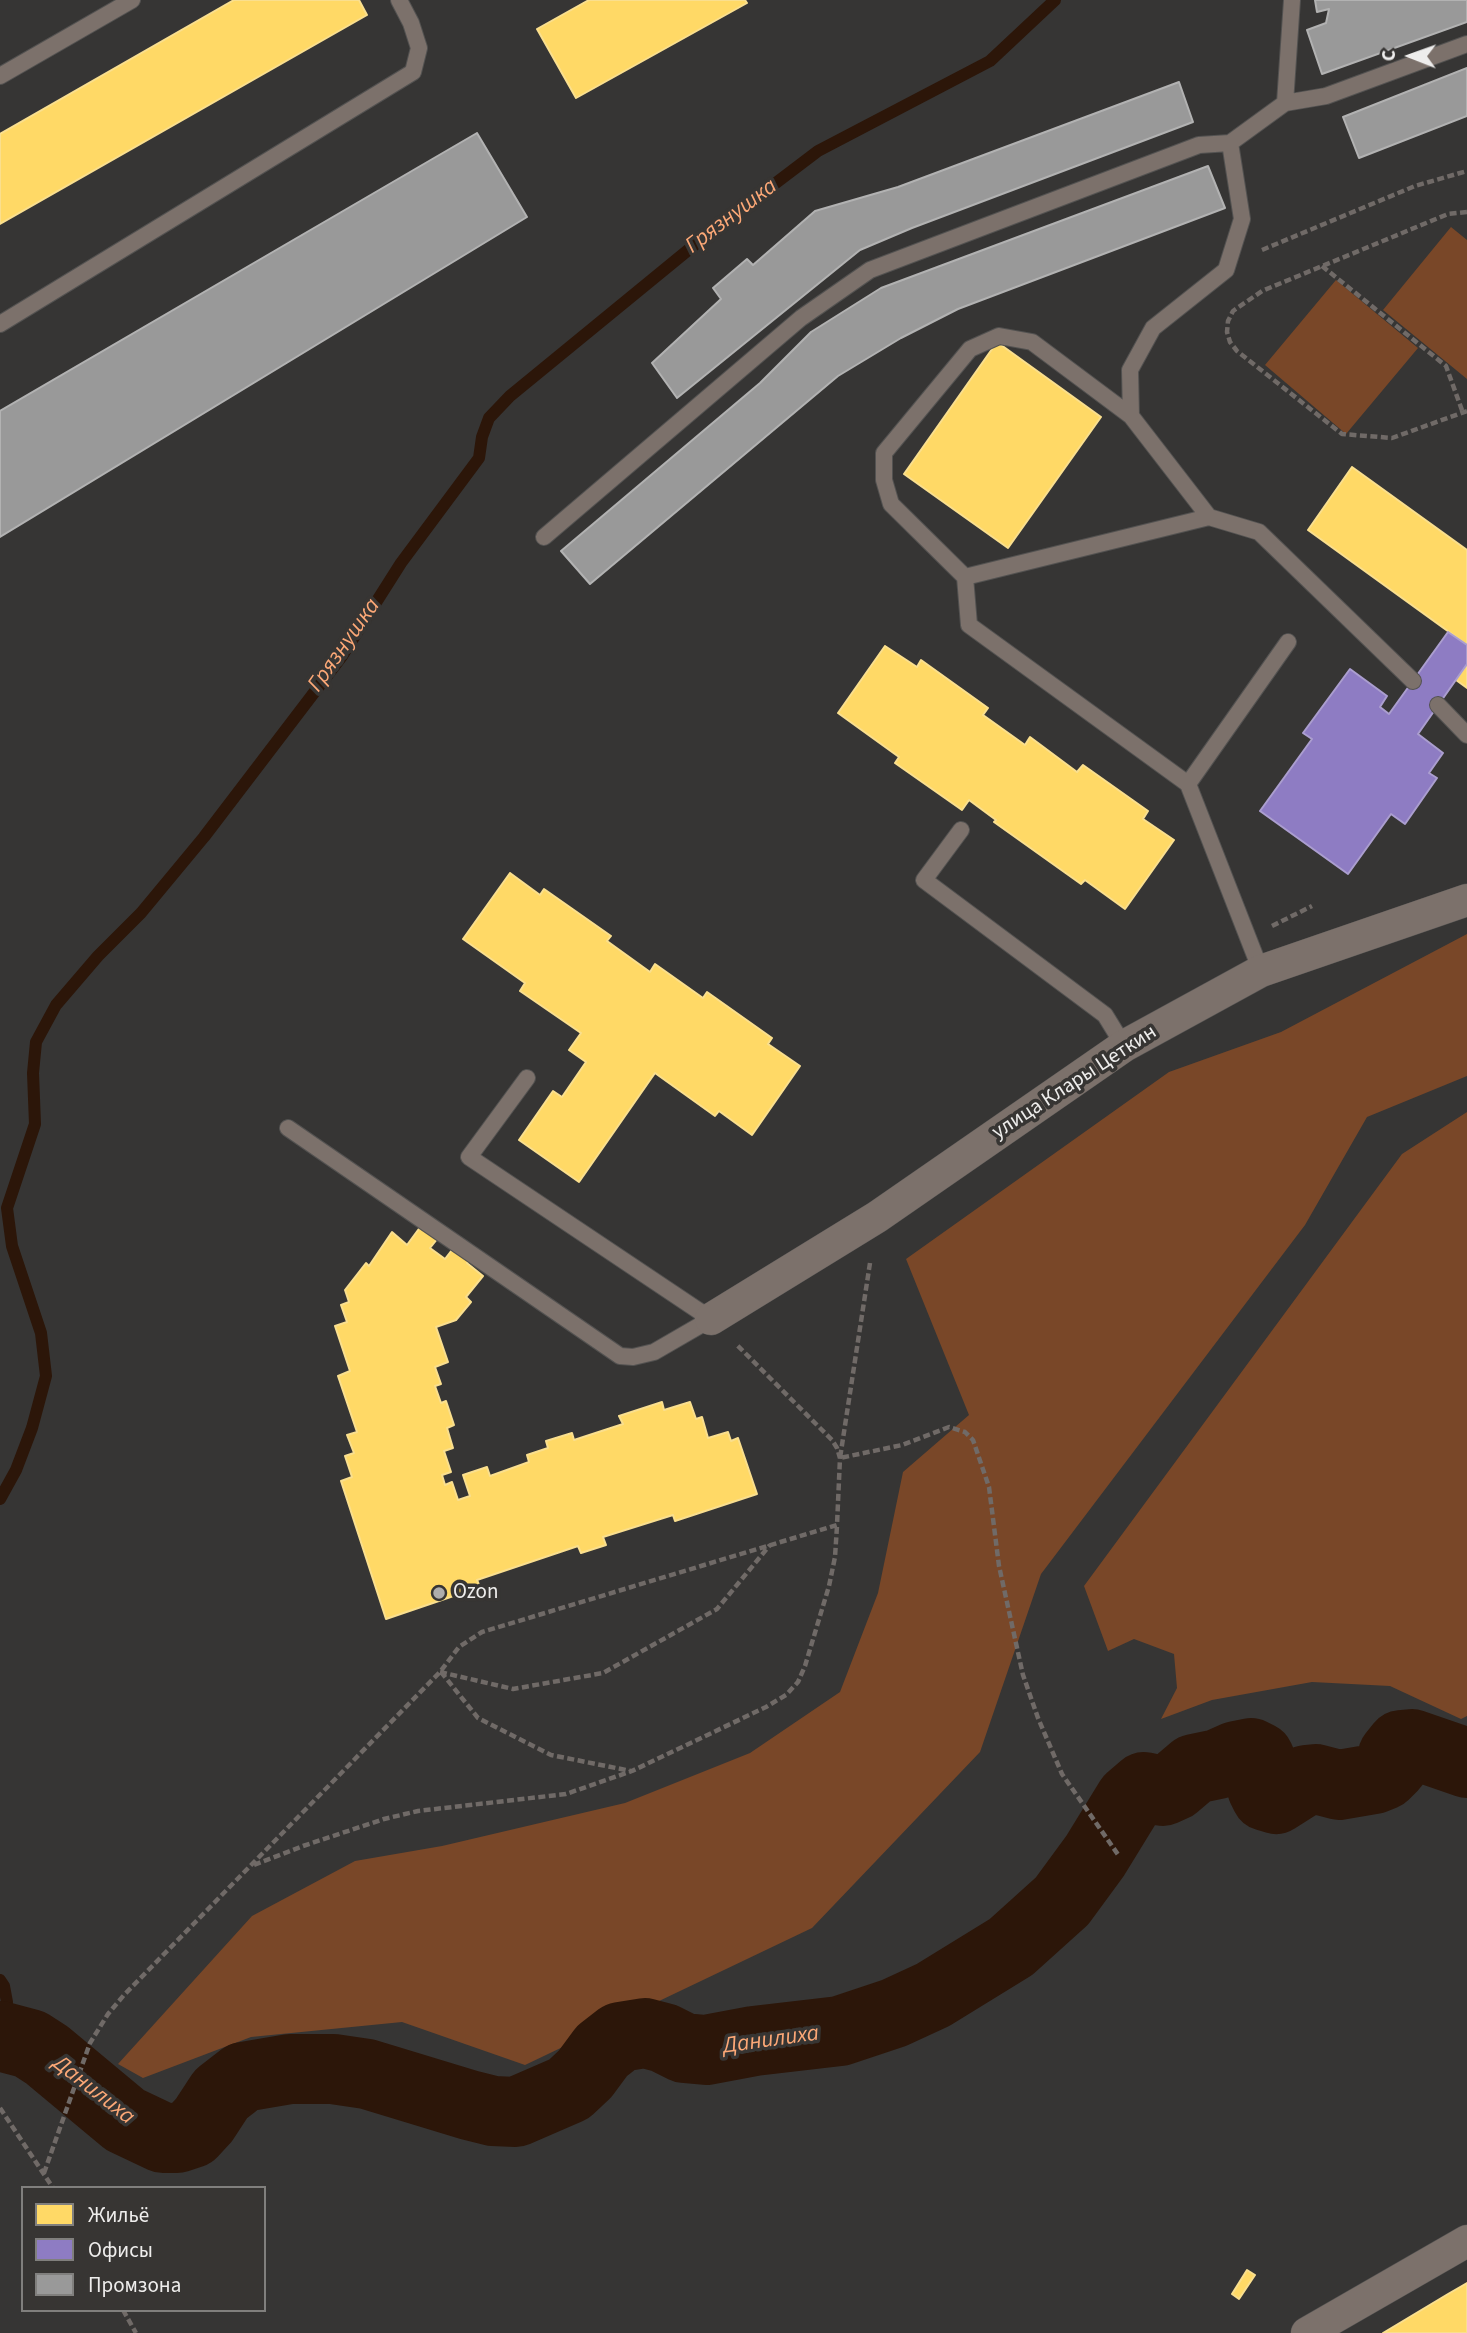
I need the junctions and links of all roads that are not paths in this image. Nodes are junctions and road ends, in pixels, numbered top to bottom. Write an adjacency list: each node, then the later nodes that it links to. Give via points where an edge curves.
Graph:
1 (132, 0): 5 (lane)
2 (399, 0): 8 (lane, via 419,48 413,72)
3 (1292, 0): 6 (lane)
4 (1467, 44): 6 (lane, via 1326,96)
5 (0, 76)
6 (1285, 103): 7 (lane)
7 (1230, 143): 9 (lane, via 1242,219 1226,270 1153,328 1130,370); 11 (lane, via 1199,145 870,270 801,318)
8 (0, 324)
9 (1131, 416): 10 (lane); 12 (lane, via 1032,342 999,336 970,349 884,453 884,480 891,505)
10 (1209, 517): 12 (lane); 14 (lane, via 1259,532)
11 (544, 537)
12 (965, 577): 17 (lane, via 969,625)
13 (1287, 642): 17 (lane)
14 (1413, 681)
15 (1438, 705): 16 (lane)
16 (1467, 735)
17 (1188, 784): 20 (lane)
18 (961, 830): 21 (lane, via 924,880 1105,1015)
19 (1467, 901): 20 (street, улица Клары Цеткин)
20 (1261, 971): 21 (street, улица Клары Цеткин)
21 (1124, 1046): 24 (street, улица Клары Цеткин, via 877,1217)
22 (527, 1078): 24 (lane, via 469,1157)
23 (288, 1128): 24 (lane, via 620,1356 654,1352)
24 (710, 1318)
25 (1467, 2241): 26 (street)
26 (1307, 2333)

